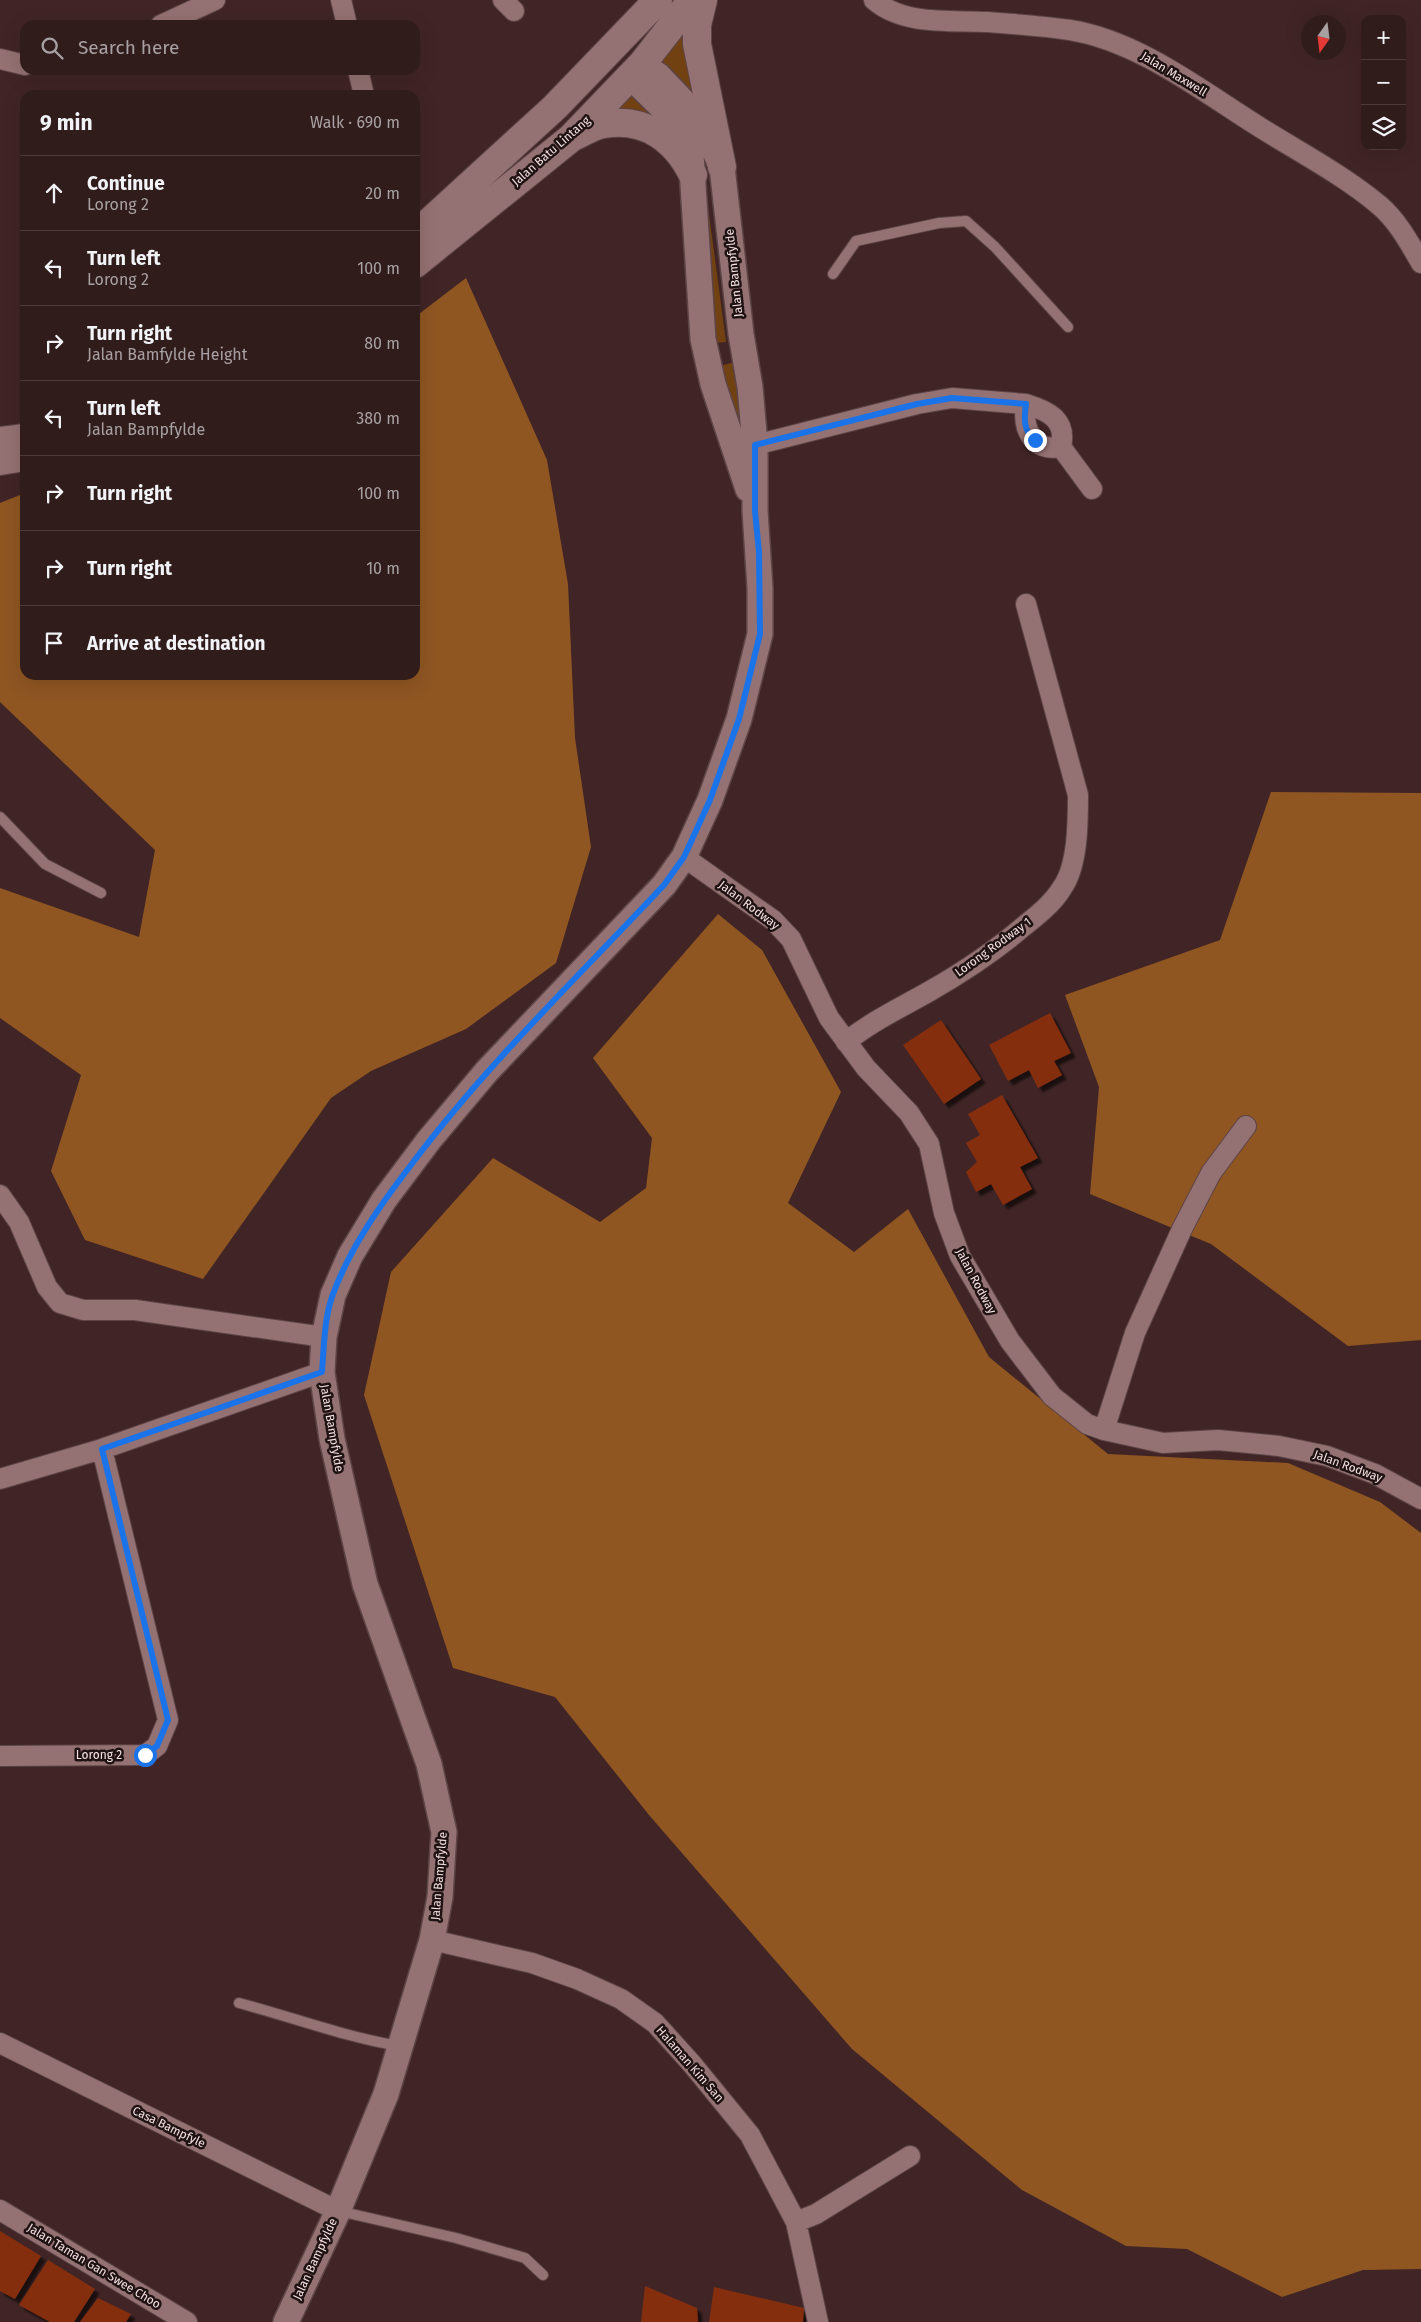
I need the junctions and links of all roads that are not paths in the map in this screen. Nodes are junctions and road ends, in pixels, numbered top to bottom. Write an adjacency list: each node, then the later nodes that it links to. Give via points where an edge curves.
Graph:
1 (215, 0): 8 (street)
2 (341, 0): 9 (street)
3 (658, 0): 15 (main road)
4 (662, 0): 12 (main road, via 634,38)
5 (692, 0): 12 (main road, Jalan Batu Lintang)
6 (703, 0): 17 (main road, via 697,25 697,44)
7 (874, 0): 21 (street, Jalan Maxwell, via 905,16 924,20 1072,30 1117,42 1144,55 1338,175 1393,219)
8 (172, 20)
9 (346, 20)
10 (0, 59): 11 (street)
11 (20, 64)
12 (633, 65): 15 (main road, via 606,64); 16 (main road, Jalan Batu Lintang); 17 (street, Jalan Bampfylde, via 658,76 698,118); 18 (street, Jalan Bampfylde, via 681,126 691,154)
13 (359, 75): 14 (street)
14 (363, 90)
15 (555, 108): 19 (main road)
16 (571, 138): 18 (main road, via 603,124 651,129 673,144); 20 (main road, Jalan Batu Lintang)
17 (722, 168): 24 (street, Jalan Bampfylde)
18 (693, 176): 25 (street, Jalan Bampfylde)
19 (420, 230)
20 (420, 260)
21 (1421, 263)
22 (833, 274): 23 (lane, via 856,241 939,223 966,221)
23 (1068, 327)
24 (741, 334): 25 (street, via 723,351 712,350); 29 (street, Jalan Bampfylde)
25 (703, 339): 34 (street, Jalan Bampfylde, via 713,384)
26 (1026, 404): 29 (street, via 952,398); 30 (street, via 1047,412 1060,424 1063,431); 30 (street, via 1024,422 1030,436 1044,446)
27 (20, 439): 28 (main road)
28 (0, 441)
29 (755, 445): 34 (street, Jalan Bampfylde)
30 (1061, 447): 33 (street)
31 (20, 458): 32 (main road)
32 (0, 461)
33 (1092, 489)
34 (755, 511): 37 (street, Jalan Bampfylde, via 760,634 739,719 710,800)
35 (1026, 604): 39 (street, Lorong Rodway 1, via 1078,795 1074,851 1063,888 1012,936 932,990 864,1027)
36 (0, 817): 38 (lane, via 45,864)
37 (684, 857): 39 (street, Jalan Rodway, via 773,920 791,939 829,1018); 42 (street, Jalan Bampfylde, via 664,885 487,1071 429,1140 350,1256 333,1295)
38 (101, 893)
39 (846, 1042): 44 (street, Jalan Rodway, via 909,1113 928,1144 944,1213 960,1256 1010,1341 1052,1396 1088,1424)
40 (1246, 1126): 44 (street, via 1211,1172 1182,1229 1135,1333)
41 (0, 1195): 42 (street, via 20,1222 47,1287 60,1303 83,1310 135,1310)
42 (324, 1337): 43 (street, Jalan Bampfylde)
43 (322, 1372): 45 (street); 49 (street, Jalan Bampfylde, via 332,1439 365,1584 429,1764 444,1832 440,1897)
44 (1104, 1430): 47 (street, Jalan Rodway, via 1162,1444 1218,1440 1279,1446 1327,1456 1375,1474)
45 (102, 1449): 46 (street); 48 (street, Lorong 2, via 168,1720 157,1746 145,1755)
46 (0, 1479)
47 (1421, 1499)
48 (0, 1756)
49 (432, 1940): 52 (street, Jalan Bampfylde); 56 (street, Halaman Kim San, via 532,1963 577,1979 621,1999 655,2023 750,2134)
50 (239, 2003): 52 (lane, via 374,2042)
51 (0, 2043): 55 (street, Casa Bampfyle)
52 (399, 2046): 55 (street, Jalan Bampfylde, via 386,2094)
53 (910, 2156): 56 (street, via 816,2214)
54 (0, 2210): 58 (street, Jalan Taman Gan Swee Choo)
55 (338, 2211): 57 (lane, via 456,2238 524,2258); 59 (street, Jalan Bampfylde)
56 (796, 2222): 60 (street, Halaman Kim San)
57 (543, 2275)
58 (188, 2322)
59 (286, 2322)
60 (818, 2322)

